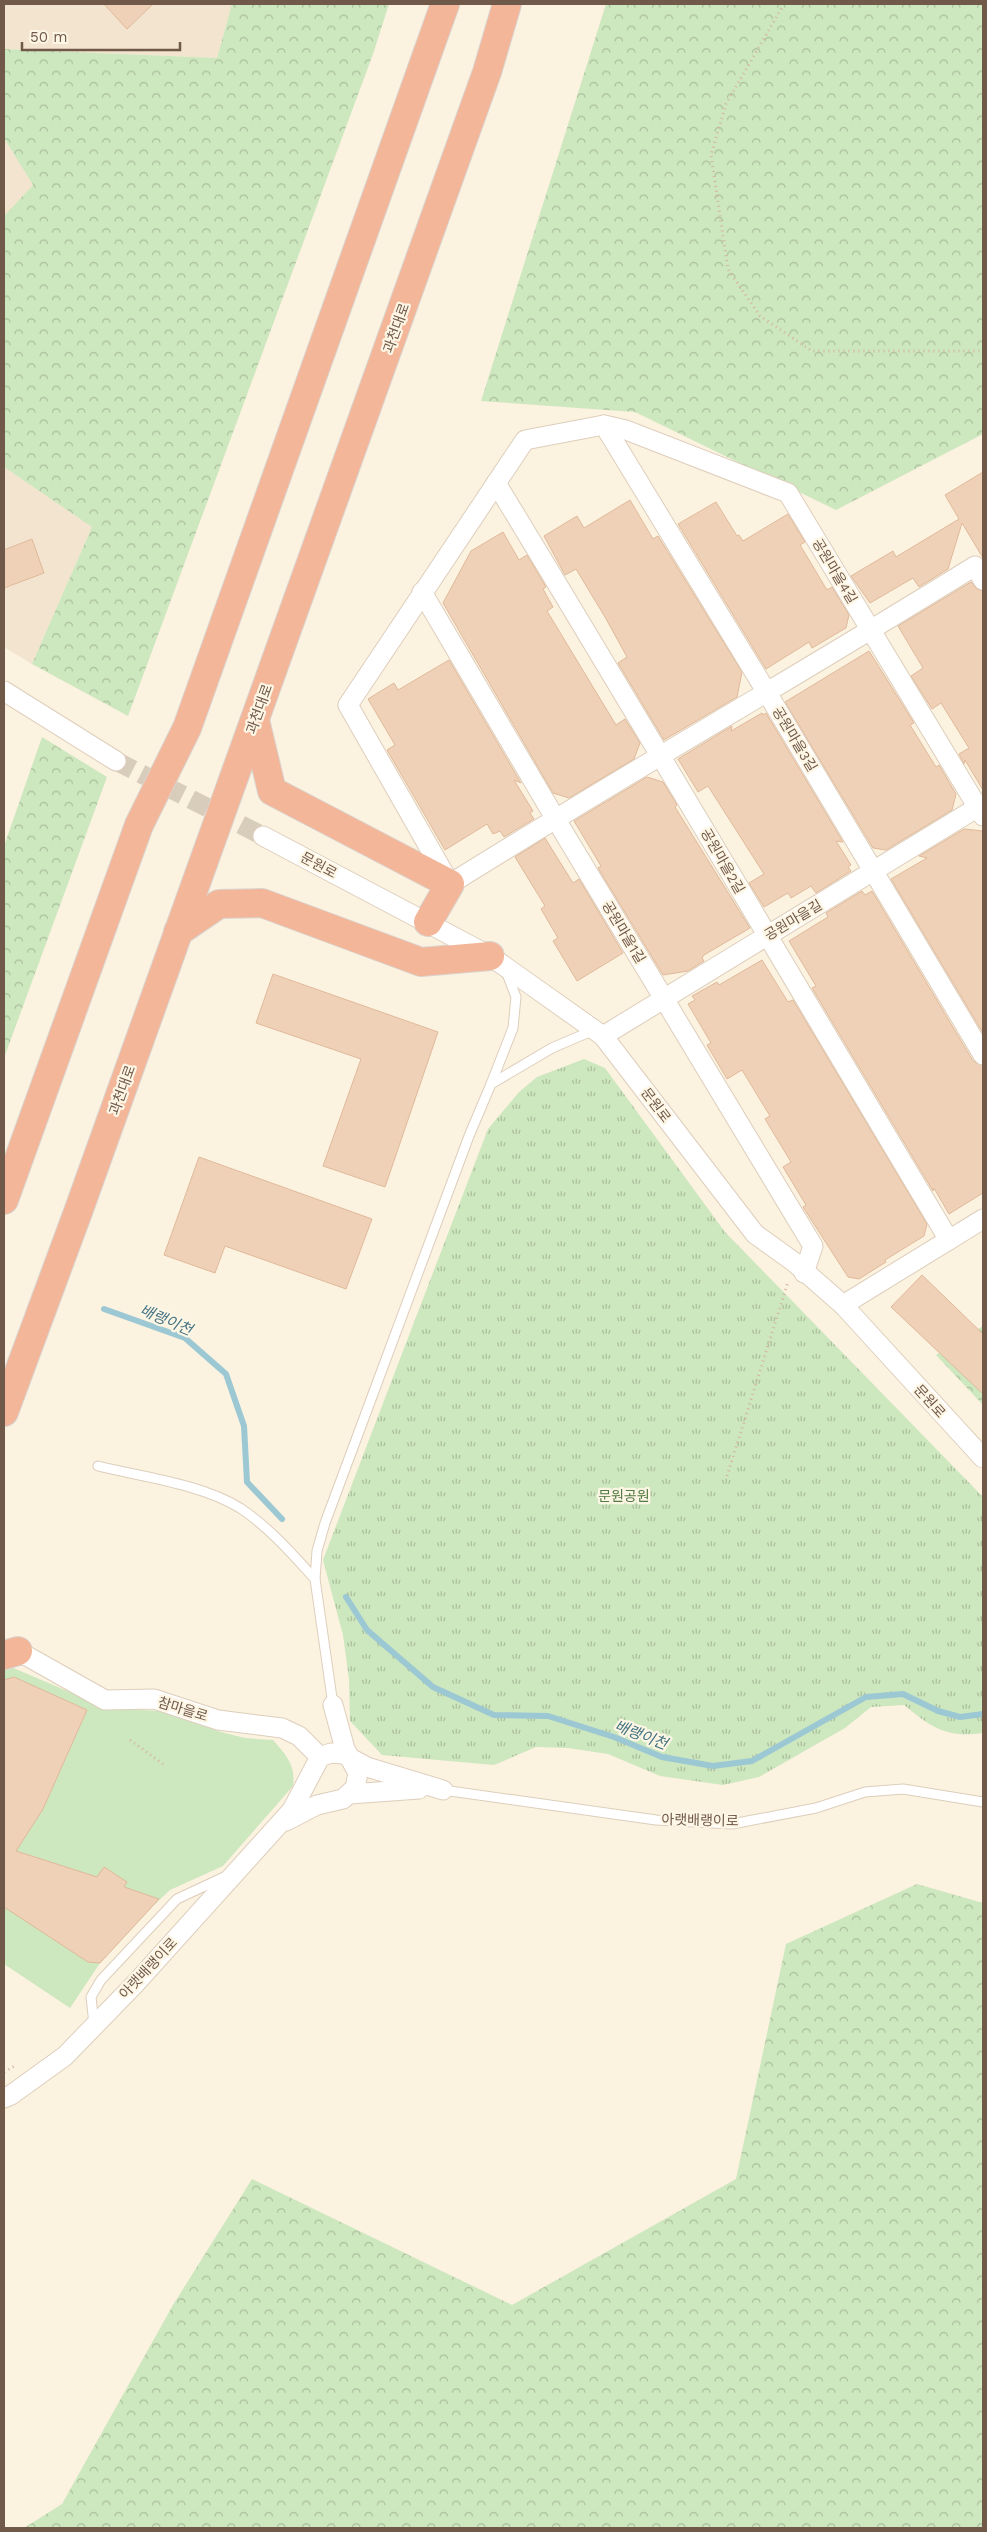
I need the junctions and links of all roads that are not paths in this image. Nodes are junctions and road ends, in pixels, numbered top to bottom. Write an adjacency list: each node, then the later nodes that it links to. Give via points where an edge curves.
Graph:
1 (445, 4): 26 (highway, via 187,728 139,825)
2 (507, 4): 10 (highway, 과천대로, via 487,72)
3 (604, 425): 4 (street, via 525,440); 7 (street, 공원마을4길, via 626,430 788,494); 9 (street, 공원마을3길)
4 (496, 483): 6 (street); 11 (street, 공원마을2길)
5 (979, 573): 7 (street)
6 (422, 592): 14 (street, 공원마을1길); 17 (street, via 348,705)
7 (871, 631): 9 (street); 13 (street, 공원마을4길)
8 (4, 691): 12 (street)
9 (766, 691): 11 (street); 16 (street, 공원마을3길)
10 (255, 720): 17 (highway, via 272,791); 19 (highway, 과천대로)
11 (662, 755): 14 (street); 20 (street, 공원마을2길)
12 (116, 761)
13 (981, 809): 16 (street, 공원마을길)
14 (554, 818): 17 (street); 22 (street, 공원마을1길)
15 (263, 836): 18 (street, 문원로)
16 (874, 872): 20 (street, 공원마을길); 24 (street, 공원마을3길)
17 (450, 884): 18 (highway)
18 (428, 922): 21 (street, 문원로)
19 (178, 932): 21 (highway, via 219,904 262,903 421,962); 31 (highway, 과천대로)
20 (766, 936): 22 (street, 공원마을길); 28 (street, 공원마을2길)
21 (497, 962): 23 (street, 문원로); 25 (lane, via 516,998 513,1028)
22 (664, 998): 23 (street, 공원마을길); 29 (street, 공원마을1길, via 813,1246)
23 (599, 1033): 25 (lane, via 552,1048); 29 (street, 문원로, via 755,1234)
24 (983, 1055)
25 (491, 1084): 34 (lane, via 325,1523 317,1551)
26 (4, 1200)
27 (983, 1219): 28 (street)
28 (949, 1240): 30 (street)
29 (799, 1268): 30 (street, 문원로)
30 (843, 1305): 32 (street, 문원로)
31 (4, 1412)
32 (983, 1458)
33 (98, 1466): 34 (lane, via 201,1491 240,1508 283,1544)
34 (315, 1579): 36 (lane)
35 (11, 1653): 37 (street, 참마을로, via 105,1700 154,1699 218,1720 282,1728 299,1736)
36 (333, 1704): 37 (street, via 332,1725); 38 (street, via 345,1749)
37 (322, 1756): 38 (street, via 338,1753); 39 (street)
38 (352, 1760): 40 (street); 41 (street, via 358,1780)
39 (310, 1776): 41 (street, via 314,1789 320,1795); 43 (street, via 292,1810)
40 (444, 1790): 41 (street, via 387,1790); 42 (lane, 아랫배랭이로, via 656,1820 732,1824 816,1808 865,1792 903,1789)
41 (343, 1797): 43 (street, via 317,1805)
42 (983, 1802)
43 (280, 1824): 44 (street, 아랫배랭이로)
44 (235, 1872): 45 (street, 아랫배랭이로); 45 (lane, via 177,1899 101,1980 91,1998)
45 (94, 2026): 46 (street, 아랫배랭이로, via 65,2056)
46 (4, 2098)

